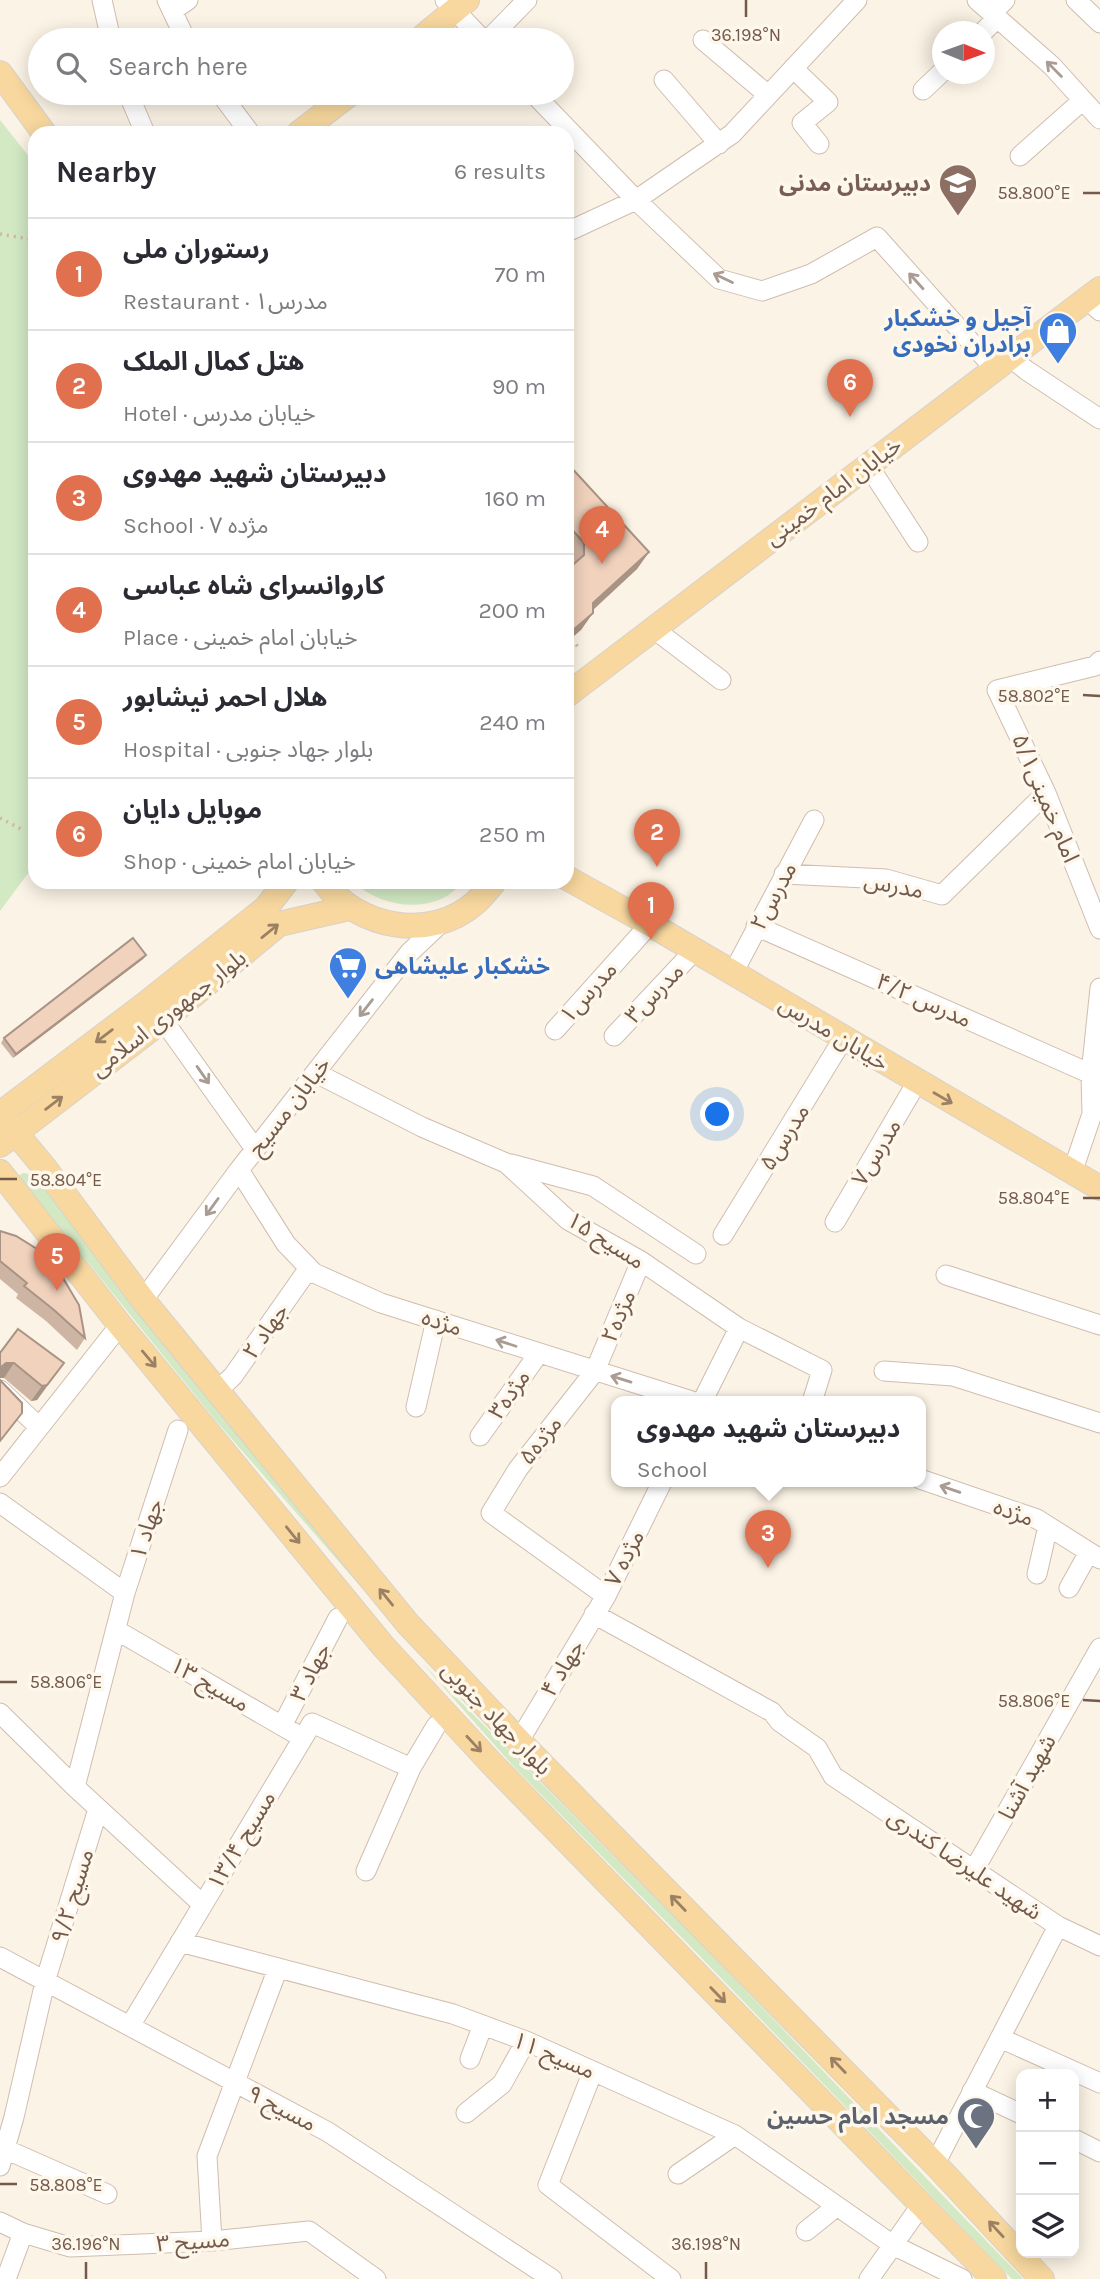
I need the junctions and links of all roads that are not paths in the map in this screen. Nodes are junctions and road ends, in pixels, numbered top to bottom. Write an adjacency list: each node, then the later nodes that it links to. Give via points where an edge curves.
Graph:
1 (103, 0): 10 (street)
2 (527, 0): 14 (street)
3 (857, 0): 16 (street)
4 (977, 0): 8 (street)
5 (1076, 0): 9 (street)
6 (176, 4): 11 (street)
7 (456, 4): 12 (main road); 13 (street)
8 (994, 16): 26 (street, one-way to 8)
9 (1100, 23)
10 (109, 28)
11 (183, 28)
12 (431, 28)
13 (475, 28)
14 (498, 28)
15 (703, 40): 21 (street)
16 (793, 68): 21 (street); 34 (street, via 828,102 802,124)
17 (0, 74): 27 (main road)
18 (664, 80): 33 (street)
19 (932, 82): 20 (street)
20 (923, 90)
21 (768, 95): 33 (street)
22 (133, 105): 28 (street)
23 (229, 105): 29 (street)
24 (335, 105): 30 (main road)
25 (544, 105): 31 (street)
26 (1093, 105): 35 (street)
27 (39, 126)
28 (142, 126)
29 (245, 126)
30 (308, 126)
31 (564, 126)
32 (574, 136): 36 (street)
33 (719, 144): 36 (street)
34 (819, 144)
35 (1020, 156)
36 (635, 201): 37 (street); 39 (street, one-way to 36, via 877,237 811,274 762,291 719,279)
37 (574, 229)
38 (1096, 299): 39 (main road, خیابان امام خمینی)
39 (1002, 362): 40 (street, via 1026,370); 41 (main road, خیابان امام خمینی)
40 (1100, 419)
41 (868, 465): 42 (street); 43 (main road, خیابان امام خمینی)
42 (918, 542)
43 (654, 629): 45 (street); 46 (main road, خیابان امام خمینی)
44 (1100, 661): 47 (street, امام خمینی۵/۱, via 1096,666 997,690)
45 (721, 680)
46 (574, 690)
47 (1046, 793): 49 (street, مدرس, via 942,895 886,879); 58 (street, امام خمینی۵/۱)
48 (814, 820): 49 (street, مدرس۲)
49 (784, 874): 57 (street, مدرس۲)
50 (574, 882): 56 (main road, خیابان مدرس)
51 (281, 889): 69 (main road, بلوار جمهوری اسلامی, one-way to 69, via 266,908)
52 (331, 889): 54 (main road)
53 (488, 889): 55 (main road, via 474,904)
54 (349, 908): 55 (main road, via 379,922 401,925); 62 (main road, بلوار جمهوری اسلامی, one-way to 54, via 279,924)
55 (444, 920): 66 (street, خیابان مسیح, one-way to 66, via 409,953)
56 (650, 924): 59 (main road, خیابان مدرس); 63 (street, مدرس۱)
57 (757, 926): 60 (street, مدرس۲); 67 (street, مدرس ۴/۲)
58 (1100, 929)
59 (694, 951): 60 (main road, خیابان مدرس); 64 (street, مدرس۳)
60 (733, 972): 65 (main road, خیابان مدرس)
61 (1100, 988): 67 (street)
62 (163, 1020): 69 (main road, بلوار جمهوری اسلامی, one-way to 62); 70 (street, one-way to 70)
63 (555, 1030)
64 (614, 1036)
65 (844, 1039): 68 (main road, خیابان مدرس); 78 (street, مدرس۵)
66 (316, 1073): 70 (street, خیابان مسیح); 71 (street, مسیح ۱۵)
67 (1095, 1074): 74 (street, via 1092,1114)
68 (917, 1082): 74 (main road, خیابان مدرس, one-way to 74); 77 (street, مدرس۷)
69 (3, 1124): 72 (main road, بلوار جهاد جنوبی)
70 (255, 1149): 73 (street, خیابان مسیح)
71 (506, 1163): 79 (street, via 593,1186); 80 (street, مسیح ۱۵, via 568,1220)
72 (44, 1167): 75 (main road, via 32,1164); 83 (main road, بلوار جهاد جنوبی)
73 (239, 1170): 81 (street, مژده, via 286,1244); 83 (street, خیابان مسیح, one-way to 83)
74 (1072, 1173): 76 (main road, خیابان مدرس)
75 (6, 1179): 85 (main road, بلوار جهاد جنوبی)
76 (1100, 1188)
77 (835, 1222)
78 (723, 1235)
79 (696, 1254)
80 (640, 1261): 87 (street, مسیح ۱۵); 89 (street, مژده۲)
81 (309, 1268): 84 (street, مژده, via 381,1303); 92 (street, جهاد ۲, via 233,1376)
82 (946, 1275): 86 (street)
83 (143, 1300): 92 (main road, بلوار جهاد جنوبی)
84 (436, 1320): 88 (street, مژده, one-way to 84); 96 (street)
85 (120, 1325): 98 (street); 115 (main road, بلوار جهاد جنوبی, one-way to 115)
86 (1100, 1325)
87 (738, 1328): 94 (street); 95 (street, مسیح ۱۵, via 822,1370)
88 (538, 1353): 89 (street, مژده); 100 (street, مژده۳)
89 (595, 1371): 93 (street, مژده, one-way to 89); 110 (street, مژده۵, via 518,1469 491,1513)
90 (884, 1371): 97 (street, via 953,1376)
91 (0, 1390): 98 (street)
92 (217, 1391): 113 (main road, بلوار جهاد جنوبی, one-way to 92)
93 (676, 1396)
94 (705, 1396)
95 (814, 1396)
96 (416, 1407)
97 (1100, 1423)
98 (39, 1427): 101 (street)
99 (178, 1430): 109 (street, جهاد ۱)
100 (480, 1436)
101 (0, 1477)
102 (926, 1481): 105 (street, مژده, one-way to 102)
103 (660, 1487): 110 (street, مژده ۷)
104 (0, 1503): 109 (street)
105 (1048, 1526): 106 (street, مژده); 107 (street)
106 (1095, 1555): 108 (street)
107 (1037, 1574)
108 (1069, 1588)
109 (125, 1593): 114 (street, جهاد ۱)
110 (606, 1596): 111 (street, جهاد ۴)
111 (594, 1614): 121 (street, جهاد ۴); 125 (street, شهید علیرضا کندری, via 772,1712 817,1748 833,1776)
112 (338, 1618): 118 (street, جهاد ۳)
113 (408, 1624): 115 (main road); 121 (main road, بلوار جهاد جنوبی)
114 (116, 1630): 118 (street, مسیح ۱۳); 123 (street, جهاد ۱)
115 (383, 1646): 153 (main road, بلوار جهاد جنوبی, one-way to 153, via 493,1765)
116 (1100, 1648): 125 (street, شهبد آشنا)
117 (0, 1713): 123 (street)
118 (282, 1726): 120 (street, مسیح ۱۳)
119 (436, 1726): 122 (street)
120 (303, 1738): 122 (street, via 312,1723); 127 (street, مسیح ۱۳/۴)
121 (519, 1741): 150 (main road, بلوار جهاد جنوبی, one-way to 121)
122 (411, 1768): 126 (street)
123 (75, 1787): 124 (street)
124 (98, 1809): 127 (street); 133 (street, مسیح ۹/۲)
125 (974, 1870): 128 (street, شهید علیرضا کندری)
126 (366, 1871)
127 (202, 1905): 129 (street, مسیح ۱۳/۴)
128 (1058, 1926): 130 (street, شهید علیرضا کندری); 136 (street)
129 (180, 1942): 132 (street, مسیح ۱۱); 135 (street, مسیح ۱۳/۴)
130 (1100, 1946)
131 (0, 1957): 133 (street, مسیح ۹)
132 (278, 1968): 134 (street, مسیح ۱۱); 141 (street)
133 (45, 1982): 135 (street, مسیح ۹); 145 (street, مسیح ۹/۲)
134 (483, 2025): 137 (street, مسیح ۱۱); 138 (street)
135 (130, 2026): 141 (street, مسیح ۹)
136 (1000, 2038): 140 (street); 142 (street)
137 (526, 2041): 139 (street, مسیح ۱۱); 144 (street, via 502,2084)
138 (470, 2059)
139 (593, 2071): 146 (street, مسیح ۱۱); 164 (street, via 548,2185)
140 (1100, 2082)
141 (233, 2083): 158 (street, via 207,2156); 163 (street, مسیح ۹, via 328,2132)
142 (972, 2091): 143 (street); 150 (street)
143 (1016, 2112)
144 (466, 2113)
145 (7, 2114): 149 (street, مسیح ۹/۲)
146 (735, 2135): 151 (street); 154 (street, مسیح ۱۱)
147 (1079, 2142): 148 (street)
148 (1100, 2152)
149 (2, 2158): 152 (street)
150 (935, 2164): 161 (main road, بلوار جهاد جنوبی, one-way to 150)
151 (678, 2174)
152 (107, 2194)
153 (922, 2204): 159 (street); 167 (main road, بلوار جهاد جنوبی)
154 (837, 2206): 156 (street); 159 (street, مسیح ۱۱)
155 (0, 2222): 157 (street, مسیح ۳)
156 (806, 2231)
157 (23, 2233): 158 (street, مسیح ۳, via 70,2247); 162 (street)
158 (212, 2241): 160 (street, مسیح ۳, via 309,2231)
159 (893, 2245): 165 (street); 166 (street, مسیح ۱۱)
160 (369, 2277)
161 (1044, 2277)
162 (6, 2279)
163 (552, 2279)
164 (671, 2279)
165 (869, 2279)
166 (962, 2279)
167 (994, 2279)

